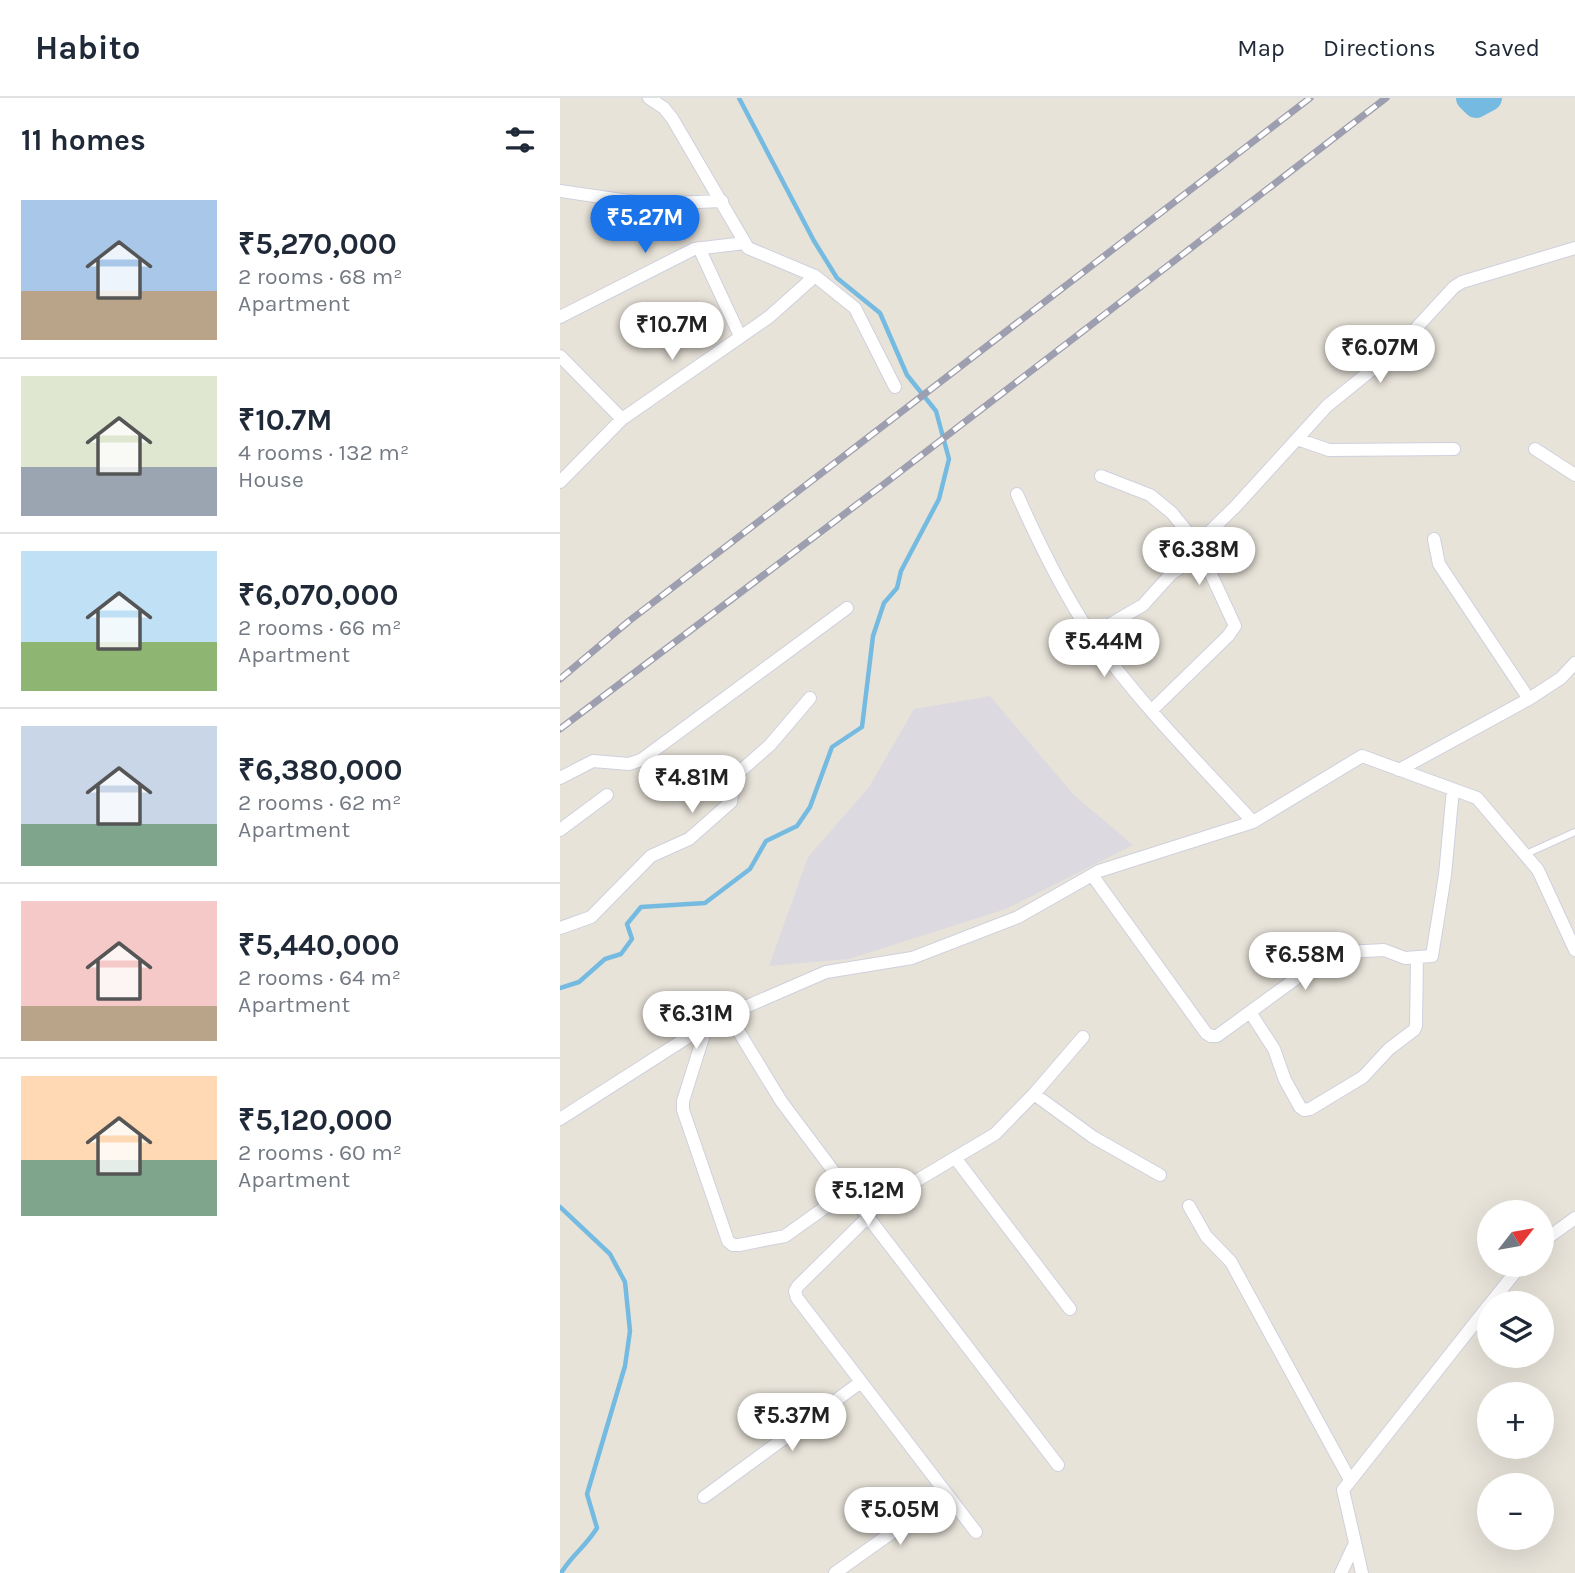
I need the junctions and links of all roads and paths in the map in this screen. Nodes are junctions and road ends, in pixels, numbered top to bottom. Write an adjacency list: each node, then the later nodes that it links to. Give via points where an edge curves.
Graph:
1 (649, 98): 3 (street, via 672,118)
2 (560, 191): 3 (street, via 649,204)
3 (722, 201): 4 (street)
4 (745, 243): 5 (street); 7 (street, via 752,251)
5 (699, 248): 8 (street); 9 (street)
6 (1575, 248): 13 (street, via 1454,287 1396,350 1327,406)
7 (815, 276): 9 (street); 11 (street, via 855,308)
8 (560, 317)
9 (740, 336): 12 (street)
10 (560, 356): 12 (street)
11 (895, 387)
12 (622, 419): 18 (street)
13 (1297, 439): 14 (street, via 1329,450); 21 (street)
14 (1454, 449)
15 (1535, 449): 16 (street)
16 (1575, 475)
17 (1101, 476): 21 (street, via 1160,502)
18 (560, 482)
19 (1017, 494): 23 (street, via 1047,561)
20 (1434, 539): 26 (street, via 1438,564)
21 (1199, 548): 23 (street, via 1143,606); 27 (street, via 1235,625)
22 (848, 608): 29 (street, via 642,760 629,764 593,761)
23 (1092, 635): 27 (street)
24 (1575, 663): 26 (street)
25 (810, 698): 37 (street, via 770,745 728,782 731,802 693,836 651,856 591,918)
26 (1529, 699): 28 (street)
27 (1152, 710): 32 (street)
28 (1399, 770): 30 (street); 32 (street, via 1362,756)
29 (560, 778)
30 (1453, 789): 35 (street, via 1477,798); 39 (street, via 1433,953)
31 (607, 795): 33 (street)
32 (1253, 822): 36 (street)
33 (560, 830)
34 (1575, 832): 35 (lane)
35 (1524, 854): 38 (street, via 1538,870)
36 (1092, 875): 40 (street, via 1206,1033 1222,1034); 41 (street, via 1018,917 924,954 826,972)
37 (560, 928)
38 (1575, 950)
39 (1417, 957): 40 (street, via 1384,950 1312,959 1294,980); 40 (street, via 1414,1030 1363,1077 1310,1109 1300,1107 1274,1049)
40 (1250, 1012)
41 (728, 1014): 42 (street); 48 (street, via 781,1101)
42 (707, 1025): 45 (street); 48 (street, via 682,1110 729,1241 739,1245 785,1236)
43 (1083, 1037): 44 (street)
44 (1034, 1094): 46 (street, via 995,1134); 47 (street, via 1093,1137)
45 (560, 1119)
46 (956, 1159): 50 (street); 53 (street)
47 (1160, 1175)
48 (848, 1191): 50 (street)
49 (1189, 1206): 57 (street, via 1206,1236 1231,1262)
50 (866, 1214): 55 (street, via 795,1291); 56 (street)
51 (1575, 1218): 52 (street)
52 (1554, 1233)
53 (1070, 1309)
54 (1477, 1320): 57 (street)
55 (860, 1382): 58 (street); 59 (street)
56 (1058, 1465)
57 (1350, 1480): 61 (street, via 1343,1490)
58 (946, 1494): 60 (street); 62 (street)
59 (704, 1497)
60 (976, 1532)
61 (1355, 1543): 63 (street); 64 (street)
62 (835, 1573)
63 (1341, 1573)
64 (1362, 1573)

